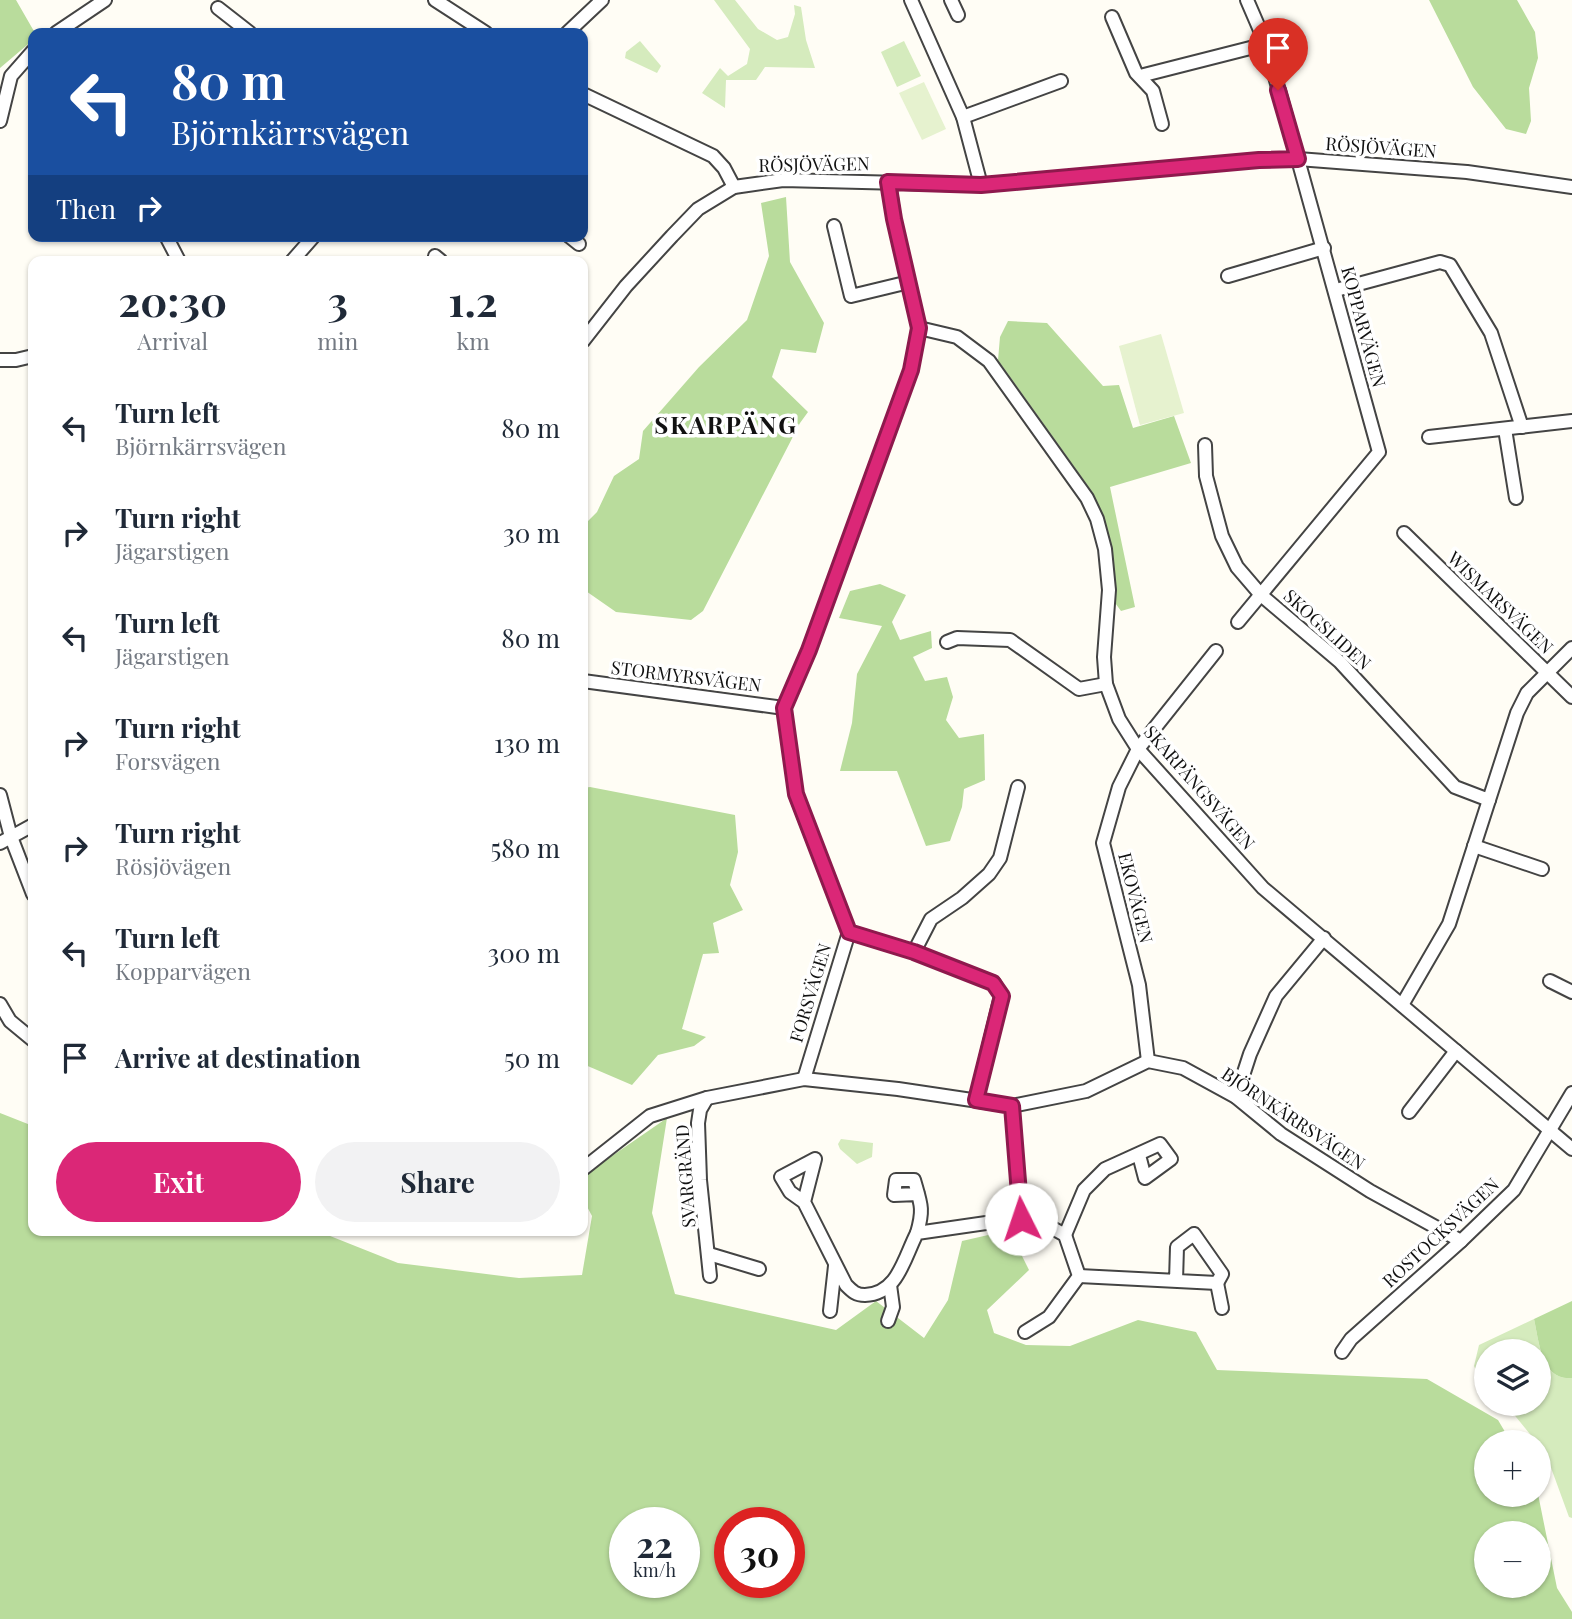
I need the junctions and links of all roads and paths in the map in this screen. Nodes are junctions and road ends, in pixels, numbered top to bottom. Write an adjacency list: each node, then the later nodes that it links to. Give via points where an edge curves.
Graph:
1 (105, 0): 10 (street)
2 (435, 0): 12 (street)
3 (602, 0): 13 (street)
4 (911, 0): 19 (street)
5 (951, 0): 8 (street)
6 (1247, 0): 14 (street, KOPPARVÄGEN)
7 (218, 8): 11 (street)
8 (958, 15)
9 (1112, 17): 16 (street)
10 (64, 28)
11 (244, 28)
12 (478, 28)
13 (572, 28)
14 (1266, 44): 16 (street); 22 (street, KOPPARVÄGEN)
15 (28, 57): 20 (street, via 11,76)
16 (1140, 76): 21 (street, via 1153,91)
17 (1061, 81): 19 (street)
18 (588, 96): 25 (street, via 713,156)
19 (963, 117): 24 (street)
20 (0, 121)
21 (1163, 124)
22 (1298, 159): 24 (street, RÖSJÖVÄGEN); 26 (street, RÖSJÖVÄGEN, via 1467,172); 29 (street, KOPPARVÄGEN)
23 (888, 182): 24 (street, RÖSJÖVÄGEN); 25 (street, RÖSJÖVÄGEN, via 783,180); 32 (street)
24 (981, 185)
25 (733, 187): 35 (street, RÖSJÖVÄGEN, via 698,209)
26 (1572, 187)
27 (834, 226): 32 (street, via 851,296)
28 (309, 242): 30 (street)
29 (1324, 248): 31 (street); 33 (street, KOPPARVÄGEN)
30 (296, 256)
31 (1228, 276)
32 (909, 282): 34 (street)
33 (1336, 290): 39 (street, via 1440,262 1450,265 1491,333); 45 (street, KOPPARVÄGEN, via 1380,452)
34 (919, 328): 52 (street, SKARPÄNGSVÄGEN, via 957,337 989,361 1087,498 1105,549 1109,590); 54 (street, via 906,382)
35 (588, 335)
36 (28, 357): 37 (street)
37 (0, 360)
38 (1572, 421): 39 (street)
39 (1522, 426): 40 (street)
40 (1505, 429): 41 (street); 43 (street)
41 (1429, 437)
42 (1205, 445): 45 (street, SKOGSLIDEN, via 1206,476 1222,536 1237,567)
43 (1516, 498)
44 (1404, 533): 50 (street, WISMARSVÄGEN)
45 (1261, 595): 46 (street, KOPPARVÄGEN); 58 (street, SKOGSLIDEN, via 1340,662 1455,787)
46 (1238, 622)
47 (947, 642): 52 (street, via 957,638 1010,640 1079,689)
48 (1572, 649): 50 (street)
49 (1216, 651): 55 (street, EKOVÄGEN)
50 (1547, 673): 53 (street, WISMARSVÄGEN); 58 (street, via 1527,693 1517,713)
51 (588, 682): 54 (street, STORMYRSVÄGEN)
52 (1106, 684): 55 (street, SKARPÄNGSVÄGEN, via 1119,719)
53 (1572, 697)
54 (784, 708): 64 (street, FORSVÄGEN, via 796,794)
55 (1139, 749): 65 (street, SKARPÄNGSVÄGEN, via 1263,888); 73 (street, EKOVÄGEN, via 1119,787 1103,843 1139,985)
56 (1018, 787): 66 (street, via 1000,858 962,898 931,919)
57 (0, 794): 60 (street)
58 (1489, 800): 61 (street)
59 (28, 827): 60 (street)
60 (6, 840): 63 (street)
61 (1474, 846): 62 (street); 70 (street, via 1449,924)
62 (1542, 869)
63 (28, 884)
64 (849, 932): 66 (street); 74 (street, FORSVÄGEN)
65 (1324, 938): 70 (street, SKARPÄNGSVÄGEN); 76 (street, via 1276,996)
66 (914, 952): 78 (street, via 993,983 1002,996)
67 (1550, 981): 68 (street)
68 (1572, 992)
69 (0, 1004): 71 (street, via 10,1021)
70 (1402, 1005): 72 (street, SKARPÄNGSVÄGEN)
71 (28, 1036)
72 (1456, 1051): 80 (street); 81 (street, SKARPÄNGSVÄGEN)
73 (1147, 1061): 76 (street, BJÖRNKÄRRSVÄGEN, via 1183,1068); 79 (street, via 1087,1090)
74 (804, 1079): 77 (street); 78 (street)
75 (1572, 1093): 81 (street, ROSTOCKSVÄGEN)
76 (1236, 1097): 90 (street, BJÖRNKÄRRSVÄGEN, via 1281,1134 1370,1191)
77 (707, 1098): 84 (street, via 650,1116); 91 (street, SVARGRÄND, via 698,1124)
78 (976, 1100): 79 (street)
79 (1012, 1106): 87 (street)
80 (1409, 1112)
81 (1550, 1132): 82 (street, SKARPÄNGSVÄGEN); 90 (street, ROSTOCKSVÄGEN, via 1514,1190)
82 (1572, 1149)
83 (1139, 1155): 89 (street, via 1105,1169 1084,1189)
84 (588, 1165)
85 (918, 1194): 88 (street, via 923,1212)
86 (804, 1202): 92 (street)
87 (1021, 1219): 88 (street); 89 (street, via 1045,1224)
88 (917, 1233): 98 (street)
89 (1065, 1235): 95 (street)
90 (1461, 1241): 103 (street, ROSTOCKSVÄGEN)
91 (709, 1254): 93 (street); 94 (street, SVARGRÄND)
92 (835, 1266): 98 (street, via 853,1293 880,1295); 100 (street)
93 (759, 1269)
94 (710, 1276)
95 (1079, 1276): 96 (street); 102 (street, via 1049,1317)
96 (1176, 1280): 97 (street); 97 (street, via 1177,1247 1194,1234 1222,1274)
97 (1217, 1283): 99 (street)
98 (890, 1285): 101 (street, via 893,1307)
99 (1222, 1308)
100 (830, 1311)
101 (888, 1321)
102 (1025, 1332)
103 (1342, 1352)

